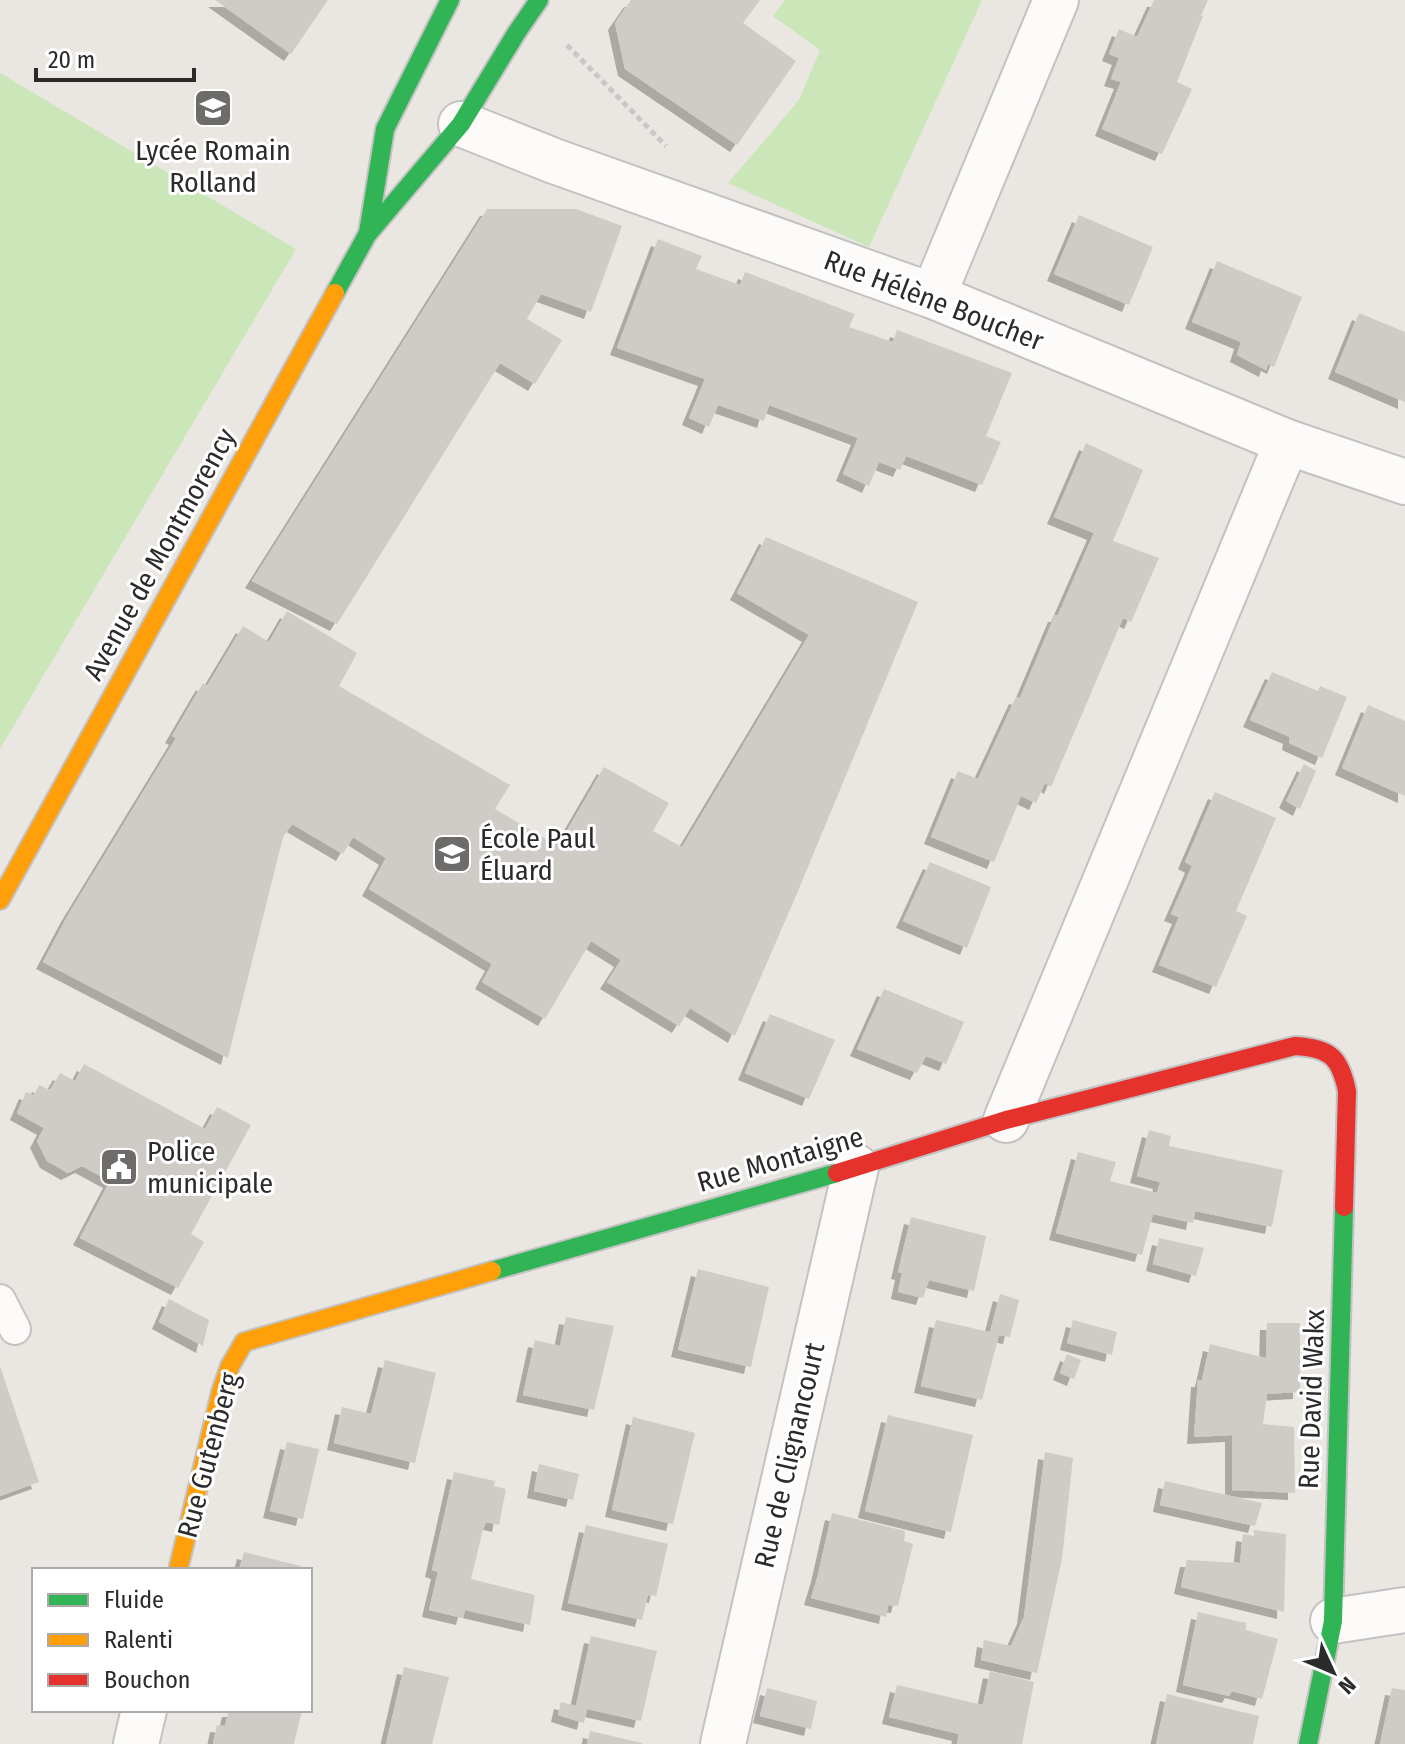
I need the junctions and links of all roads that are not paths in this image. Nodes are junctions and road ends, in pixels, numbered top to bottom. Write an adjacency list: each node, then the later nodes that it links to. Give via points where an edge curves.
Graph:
1 (450, 0): 5 (street, Avenue de Montmorency, via 385,129)
2 (539, 0): 4 (street, Avenue de Montmorency)
3 (1056, 0): 6 (street)
4 (461, 124): 5 (street, Avenue de Montmorency); 6 (street, Rue Hélène Boucher)
5 (367, 235): 9 (street, Avenue de Montmorency)
6 (933, 296): 7 (street, Rue Hélène Boucher)
7 (1287, 442): 8 (street, Rue Hélène Boucher); 11 (street)
8 (1405, 482)
9 (0, 900)
10 (1333, 1056): 11 (street, Rue Montaigne, via 1295,1046); 18 (street, Rue David Wakx, via 1344,1072 1347,1091)
11 (1006, 1120): 12 (street, Rue Montaigne)
12 (856, 1167): 15 (street, Rue Montaigne); 21 (street, Rue de Clignancourt)
13 (0, 1300): 14 (lane)
14 (15, 1329)
15 (244, 1342): 16 (street, Rue Gutenberg, via 221,1392)
16 (178, 1568)
17 (1405, 1610): 18 (street)
18 (1333, 1621): 22 (street, Rue David Wakx)
19 (144, 1712): 20 (street)
20 (136, 1744)
21 (723, 1744)
22 (1308, 1744)

